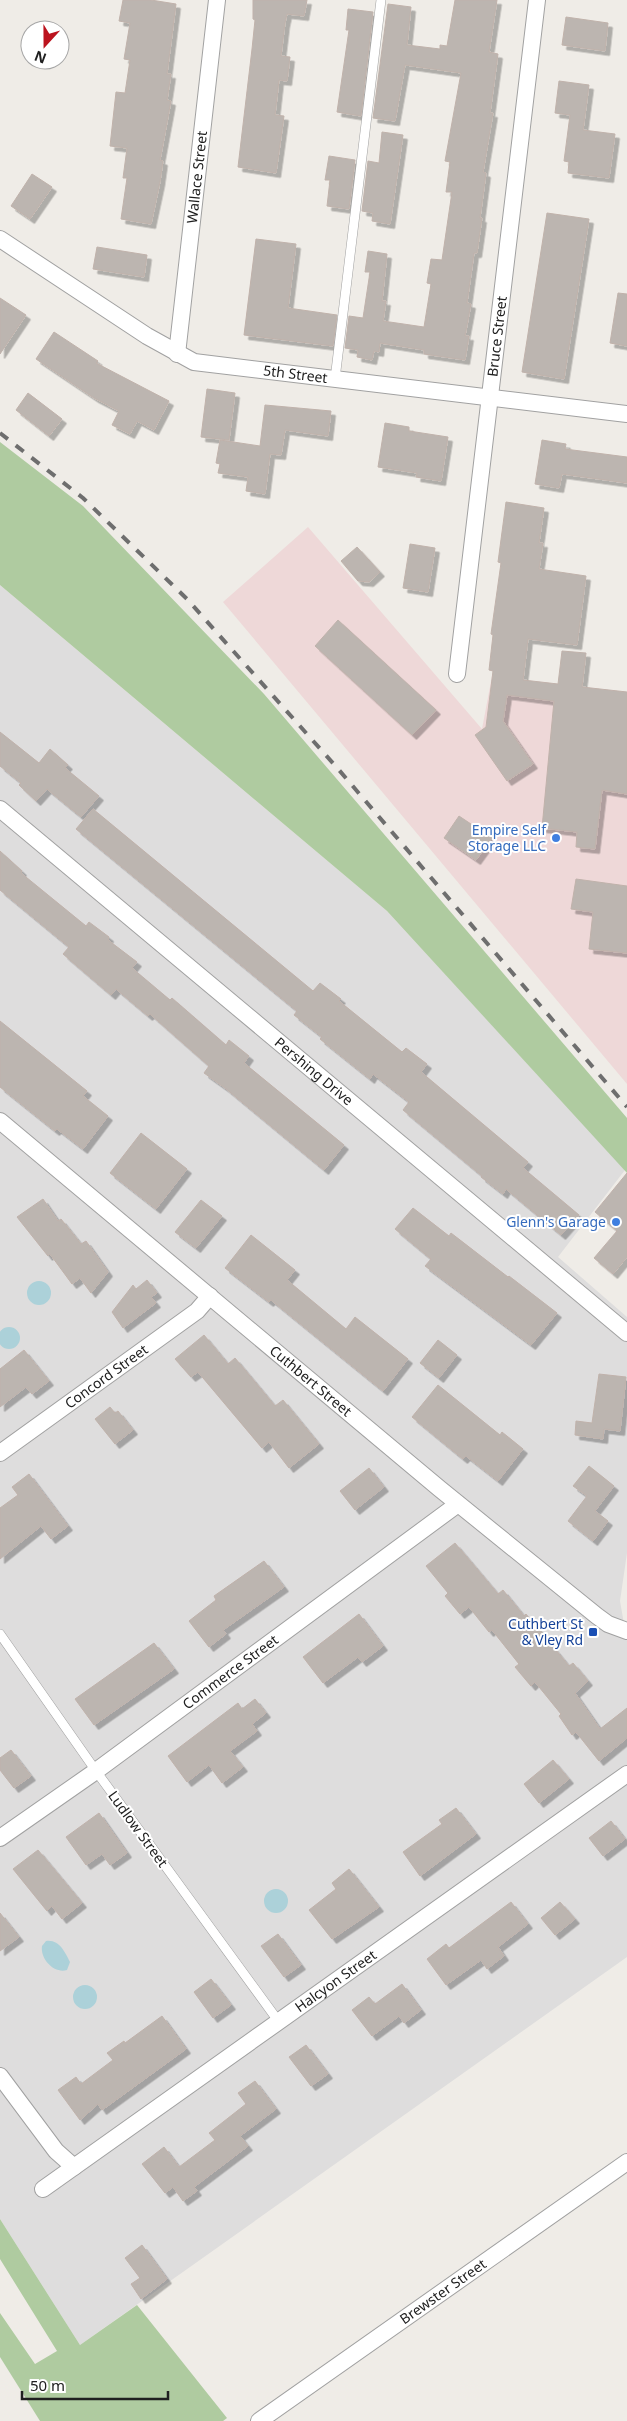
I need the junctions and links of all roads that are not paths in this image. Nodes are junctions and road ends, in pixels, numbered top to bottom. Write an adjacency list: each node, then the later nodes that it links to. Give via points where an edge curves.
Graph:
1 (217, 0): 5 (street, Wallace Street)
2 (381, 0): 6 (lane)
3 (537, 0): 7 (street, Bruce Street)
4 (0, 239): 5 (street, 5th Street)
5 (178, 354): 6 (street, 5th Street, via 213,366)
6 (335, 379): 7 (street, 5th Street)
7 (489, 398): 8 (street, 5th Street); 9 (street, Bruce Street)
8 (627, 414)
9 (456, 674)
10 (0, 809): 13 (street, Pershing Drive)
11 (0, 1121): 12 (street, Cuthbert Street)
12 (210, 1296): 14 (street, Concord Street, via 197,1311); 15 (street, Cuthbert Street)
13 (627, 1333)
14 (0, 1453)
15 (458, 1504): 16 (street, Cuthbert Street, via 597,1616); 18 (street, Commerce Street)
16 (627, 1631)
17 (0, 1634): 18 (lane, Ludlow Street)
18 (96, 1771): 20 (street, Commerce Street); 21 (lane, Ludlow Street)
19 (627, 1774): 21 (street, Halcyon Street)
20 (0, 1838)
21 (279, 2022): 24 (street, Halcyon Street)
22 (0, 2076): 24 (street, via 56,2151)
23 (627, 2162): 26 (street, Brewster Street)
24 (74, 2167): 25 (street, Halcyon Street)
25 (43, 2189)
26 (259, 2421)

